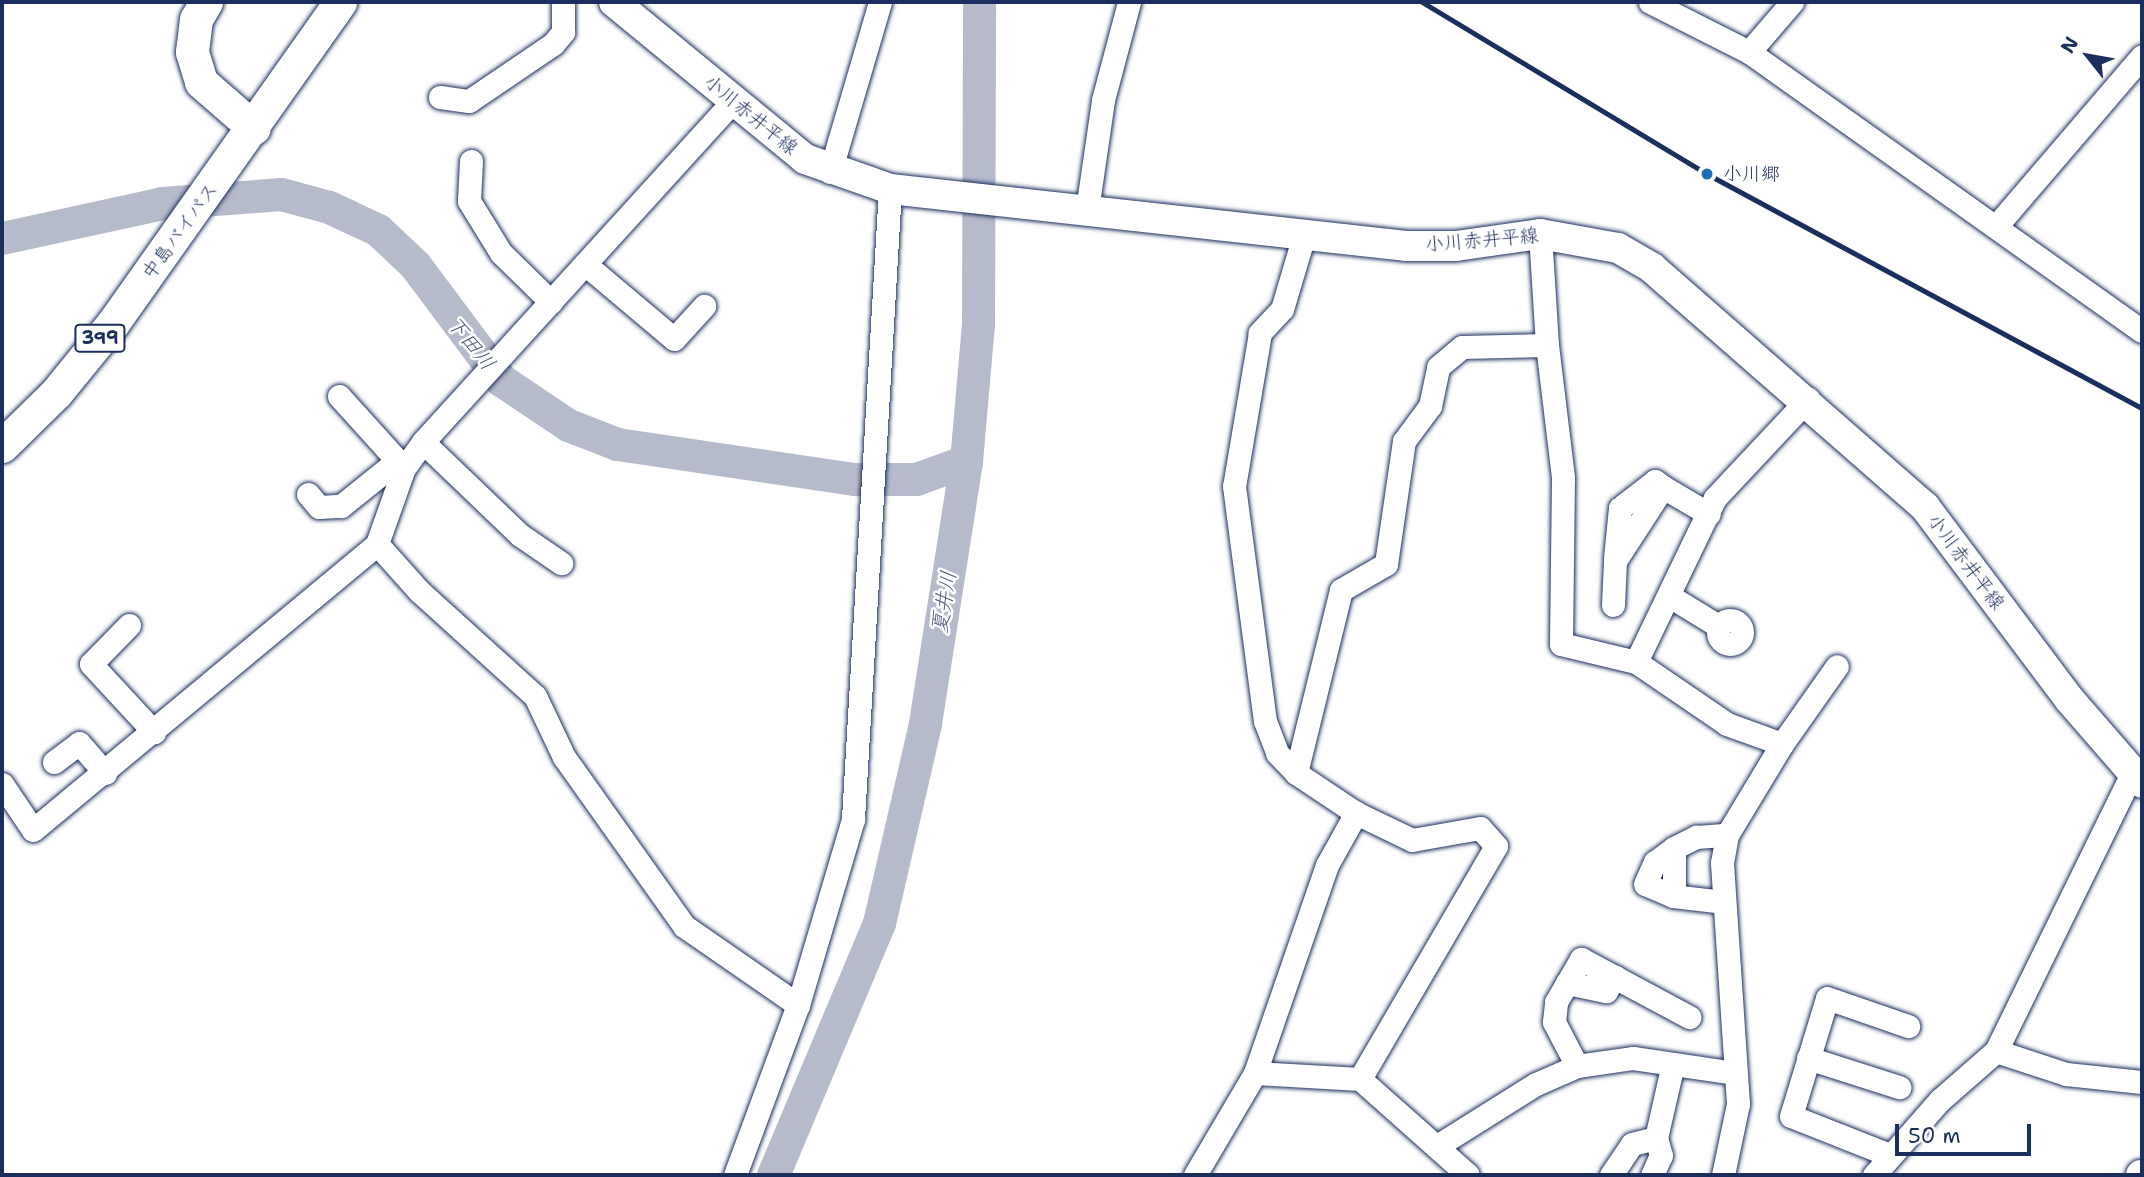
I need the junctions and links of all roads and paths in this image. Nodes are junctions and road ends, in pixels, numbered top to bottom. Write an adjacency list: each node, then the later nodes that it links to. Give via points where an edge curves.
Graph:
1 (206, 2): 13 (highway, via 196,19 192,52 201,82)
2 (340, 2): 13 (highway, 中島バイパス / 399)
3 (563, 2): 11 (street, via 563,32 553,44 469,101)
4 (614, 2): 12 (main road, 小川赤井平線)
5 (880, 2): 15 (street)
6 (1129, 2): 17 (street, via 1103,100)
7 (1650, 2): 9 (street)
8 (1792, 2): 9 (street)
9 (1749, 52): 18 (street)
10 (2142, 56): 18 (street)
11 (440, 97)
12 (734, 100): 15 (main road, 小川赤井平線, via 784,144); 21 (street)
13 (254, 128): 29 (highway, 中島バイパス / 399, via 189,222 57,393)
14 (471, 161): 22 (street, via 469,201 501,253)
15 (830, 172): 16 (main road, 小川赤井平線)
16 (895, 190): 17 (main road, 小川赤井平線); 51 (street, via 853,819)
17 (1087, 210): 19 (main road, 小川赤井平線)
18 (1998, 224): 24 (street)
19 (1305, 232): 20 (main road, 小川赤井平線, via 1456,246); 45 (street, via 1282,309 1260,333 1234,486 1265,721 1278,753)
20 (1540, 234): 25 (street); 27 (main road, 小川赤井平線, via 1618,248 1652,268)
21 (585, 264): 22 (street); 23 (street, via 674,339)
22 (551, 302): 28 (street)
23 (704, 306)
24 (2142, 331)
25 (1547, 345): 39 (street, via 1563,478 1561,644); 45 (street, via 1462,347 1438,367 1430,406 1404,441 1385,564 1341,590)
26 (339, 396): 30 (street)
27 (1808, 399): 32 (street, via 1730,477); 46 (main road, 小川赤井平線, via 1925,507 2069,699)
28 (423, 442): 30 (street); 34 (street, via 520,535)
29 (2, 446)
30 (401, 464): 31 (street, via 341,506 319,507); 33 (street)
31 (308, 494)
32 (1709, 514): 35 (street); 36 (street, via 1655,481 1620,508)
33 (377, 544): 41 (street); 51 (street, via 419,591 534,696 564,757 684,926)
34 (561, 563)
35 (1671, 597): 38 (street); 39 (street)
36 (1613, 605)
37 (128, 625): 41 (street, via 92,664)
38 (1720, 627)
39 (1636, 662): 42 (street, via 1727,724)
40 (1837, 666): 42 (street)
41 (154, 732): 44 (street)
42 (1782, 744): 49 (street)
43 (54, 762): 44 (street, via 79,743)
44 (105, 773): 47 (street, via 33,830)
45 (1296, 773): 48 (street)
46 (2138, 777): 54 (street)
47 (2, 784)
48 (1356, 813): 58 (street, via 1327,865); 60 (street, via 1412,840 1480,828 1496,846)
49 (1727, 835): 50 (street); 50 (street, via 1696,837 1674,848 1674,896)
50 (1724, 902): 59 (street)
51 (798, 1005): 66 (street)
52 (1689, 1017): 57 (street, via 1615,977 1606,991 1567,983 1554,1022)
53 (1908, 1026): 55 (street, via 1827,998)
54 (1996, 1051): 61 (street, via 2066,1074); 65 (street)
55 (1808, 1058): 62 (street); 65 (street, via 1791,1116)
56 (1672, 1064): 57 (street, via 1633,1058); 59 (street); 63 (street)
57 (1577, 1066): 64 (street, via 1536,1084)
58 (1255, 1073): 60 (street); 67 (street)
59 (1736, 1073): 71 (street, via 1735,1133)
60 (1360, 1079): 64 (street)
61 (2142, 1082)
62 (1899, 1087)
63 (1656, 1138): 69 (street, via 1632,1144); 70 (street, via 1661,1155)
64 (1437, 1146): 68 (street)
65 (1887, 1154): 72 (street)
66 (735, 1175)
67 (1195, 1175)
68 (1468, 1175)
69 (1611, 1175)
70 (1652, 1175)
71 (1723, 1175)
72 (1874, 1175)

